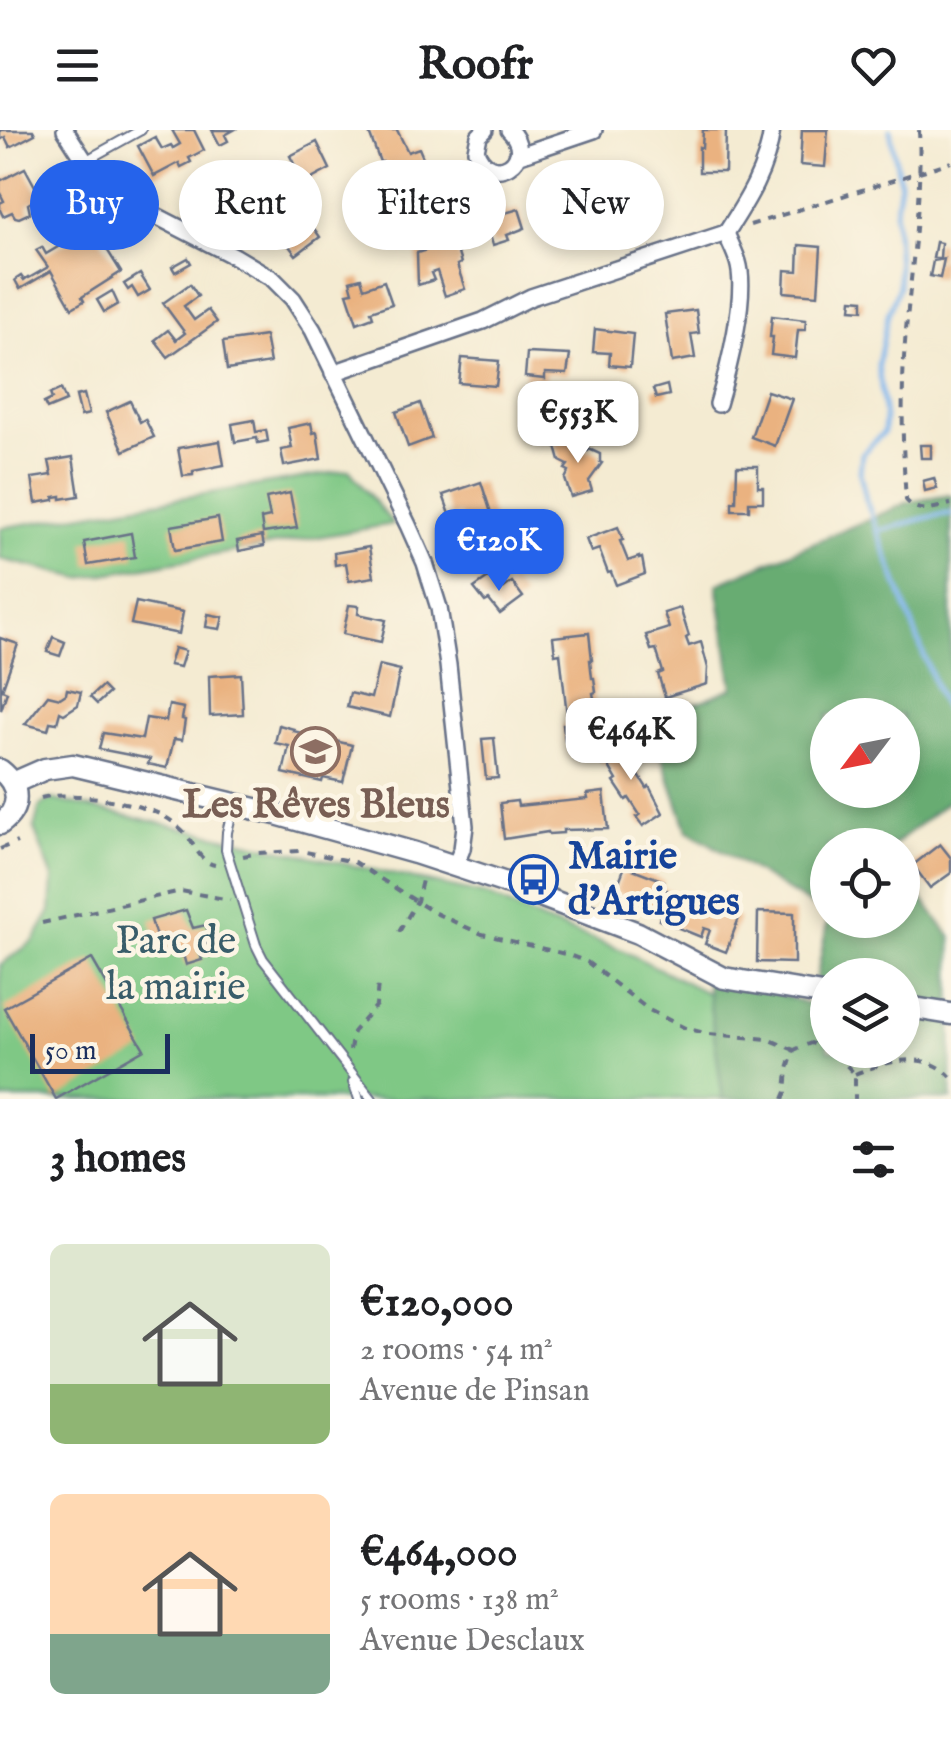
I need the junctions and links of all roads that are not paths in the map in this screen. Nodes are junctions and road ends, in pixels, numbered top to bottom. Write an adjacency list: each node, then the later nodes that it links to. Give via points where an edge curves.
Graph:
1 (65, 130): 8 (street)
2 (141, 130): 8 (lane)
3 (485, 130): 7 (street, via 476,150 488,168 503,169)
4 (509, 130): 7 (street, via 518,141)
5 (594, 130): 7 (street)
6 (772, 130): 10 (street, via 749,199)
7 (517, 156)
8 (85, 160)
9 (159, 217): 11 (street, via 272,279 292,298)
10 (726, 233): 11 (street, via 530,297 483,321); 12 (street, via 740,266 740,287 732,361)
11 (333, 373): 16 (street, via 426,563 440,608 465,826)
12 (718, 404)
13 (6, 776): 14 (street, via 73,765); 15 (street, via 16,801)
14 (234, 803): 16 (street); 20 (lane, via 226,850 256,945)
15 (0, 824)
16 (455, 866): 17 (street, via 624,928 724,978)
17 (810, 992)
18 (920, 1009): 19 (street)
19 (951, 1014)
20 (350, 1072): 21 (lane); 22 (lane)
21 (360, 1099)
22 (372, 1099)

